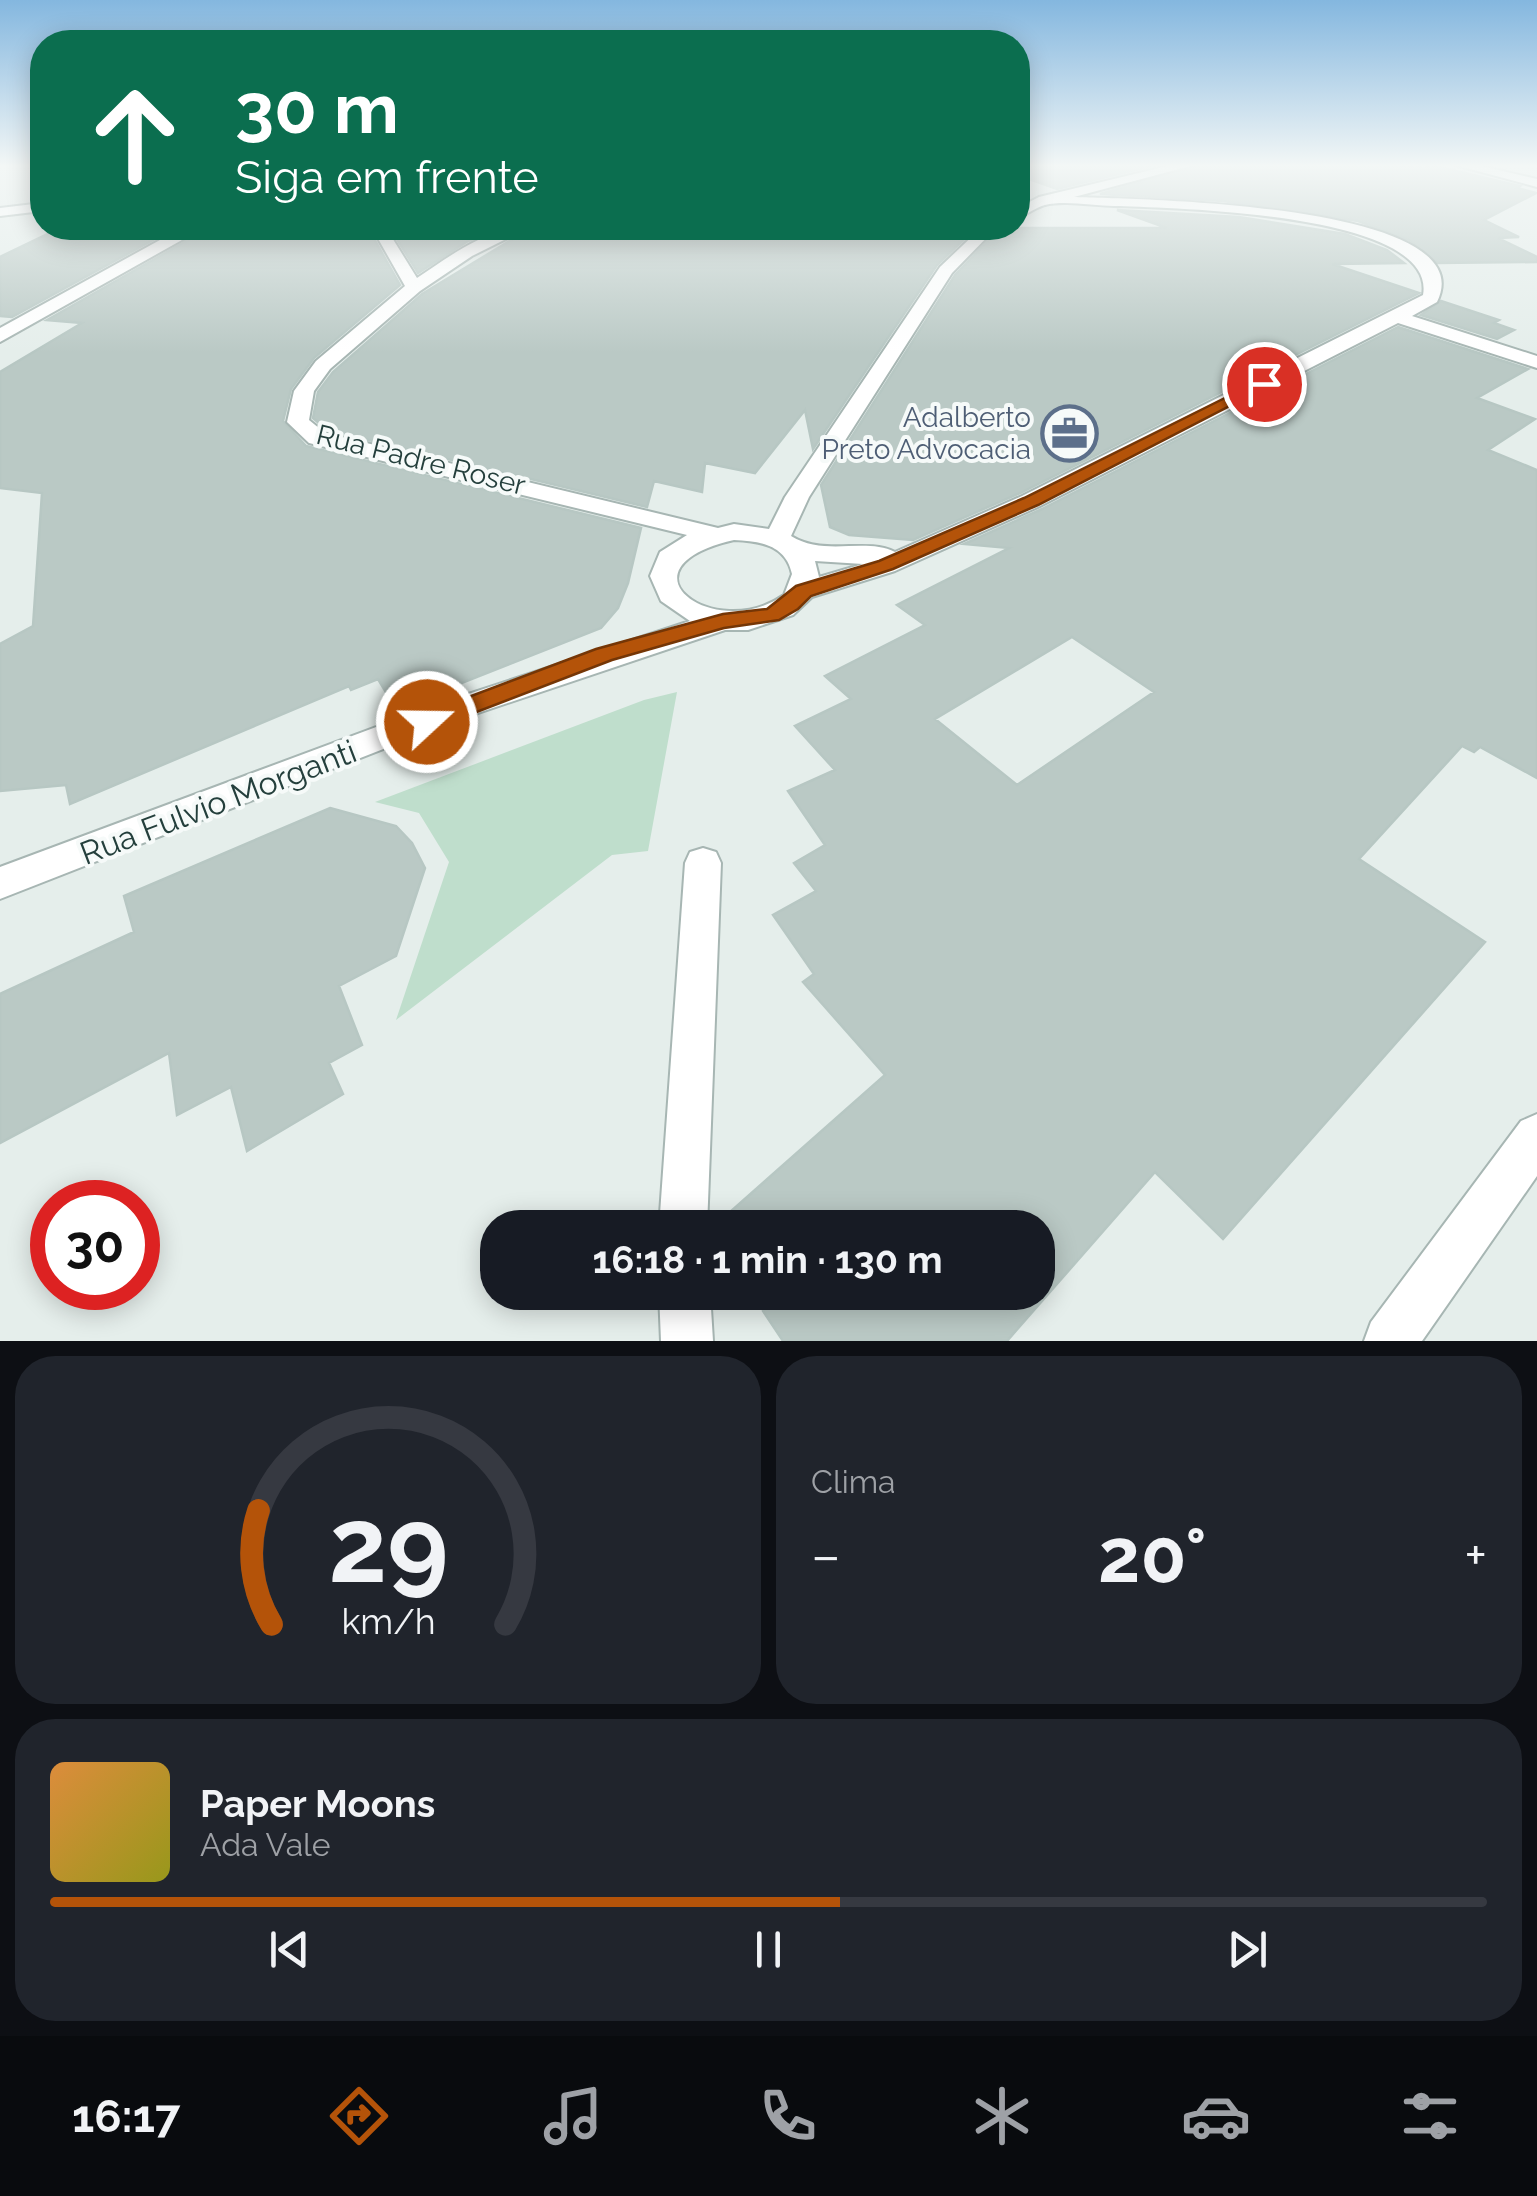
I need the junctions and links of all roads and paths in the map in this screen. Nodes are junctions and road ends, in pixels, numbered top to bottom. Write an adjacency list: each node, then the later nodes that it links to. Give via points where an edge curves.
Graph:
1 (1354, 228): 7 (street, via 1429,267 1431,298)
2 (164, 240): 8 (street)
3 (386, 240): 6 (street)
4 (494, 240): 6 (street, Rua Padre Roser)
5 (977, 240): 10 (street, via 946,270)
6 (414, 287): 11 (street, Rua Padre Roser, via 310,382 298,406 305,432)
7 (1397, 317): 9 (street); 14 (street, via 1031,502)
8 (0, 336)
9 (1537, 362)
10 (797, 496): 12 (street, via 778,512); 13 (street)
11 (613, 507): 12 (street, Rua Padre Roser); 15 (street, Rua Padre Roser)
12 (723, 533): 13 (street); 15 (street, via 690,541)
13 (785, 544): 14 (street, via 853,557); 16 (street, via 804,562)
14 (912, 552): 16 (street)
15 (672, 554): 17 (street, via 661,580)
16 (803, 591): 18 (street, via 772,615)
17 (666, 594): 18 (street, via 679,607); 19 (street, Rua Fulvio Morganti, via 649,621)
18 (723, 621): 19 (street, Rua Fulvio Morganti)
19 (604, 654): 21 (street, Rua Fulvio Morganti)
20 (703, 863): 23 (street)
21 (0, 882)
22 (1537, 1137): 26 (street)
23 (684, 1210)
24 (685, 1310): 25 (street)
25 (687, 1341)
26 (1390, 1341)

